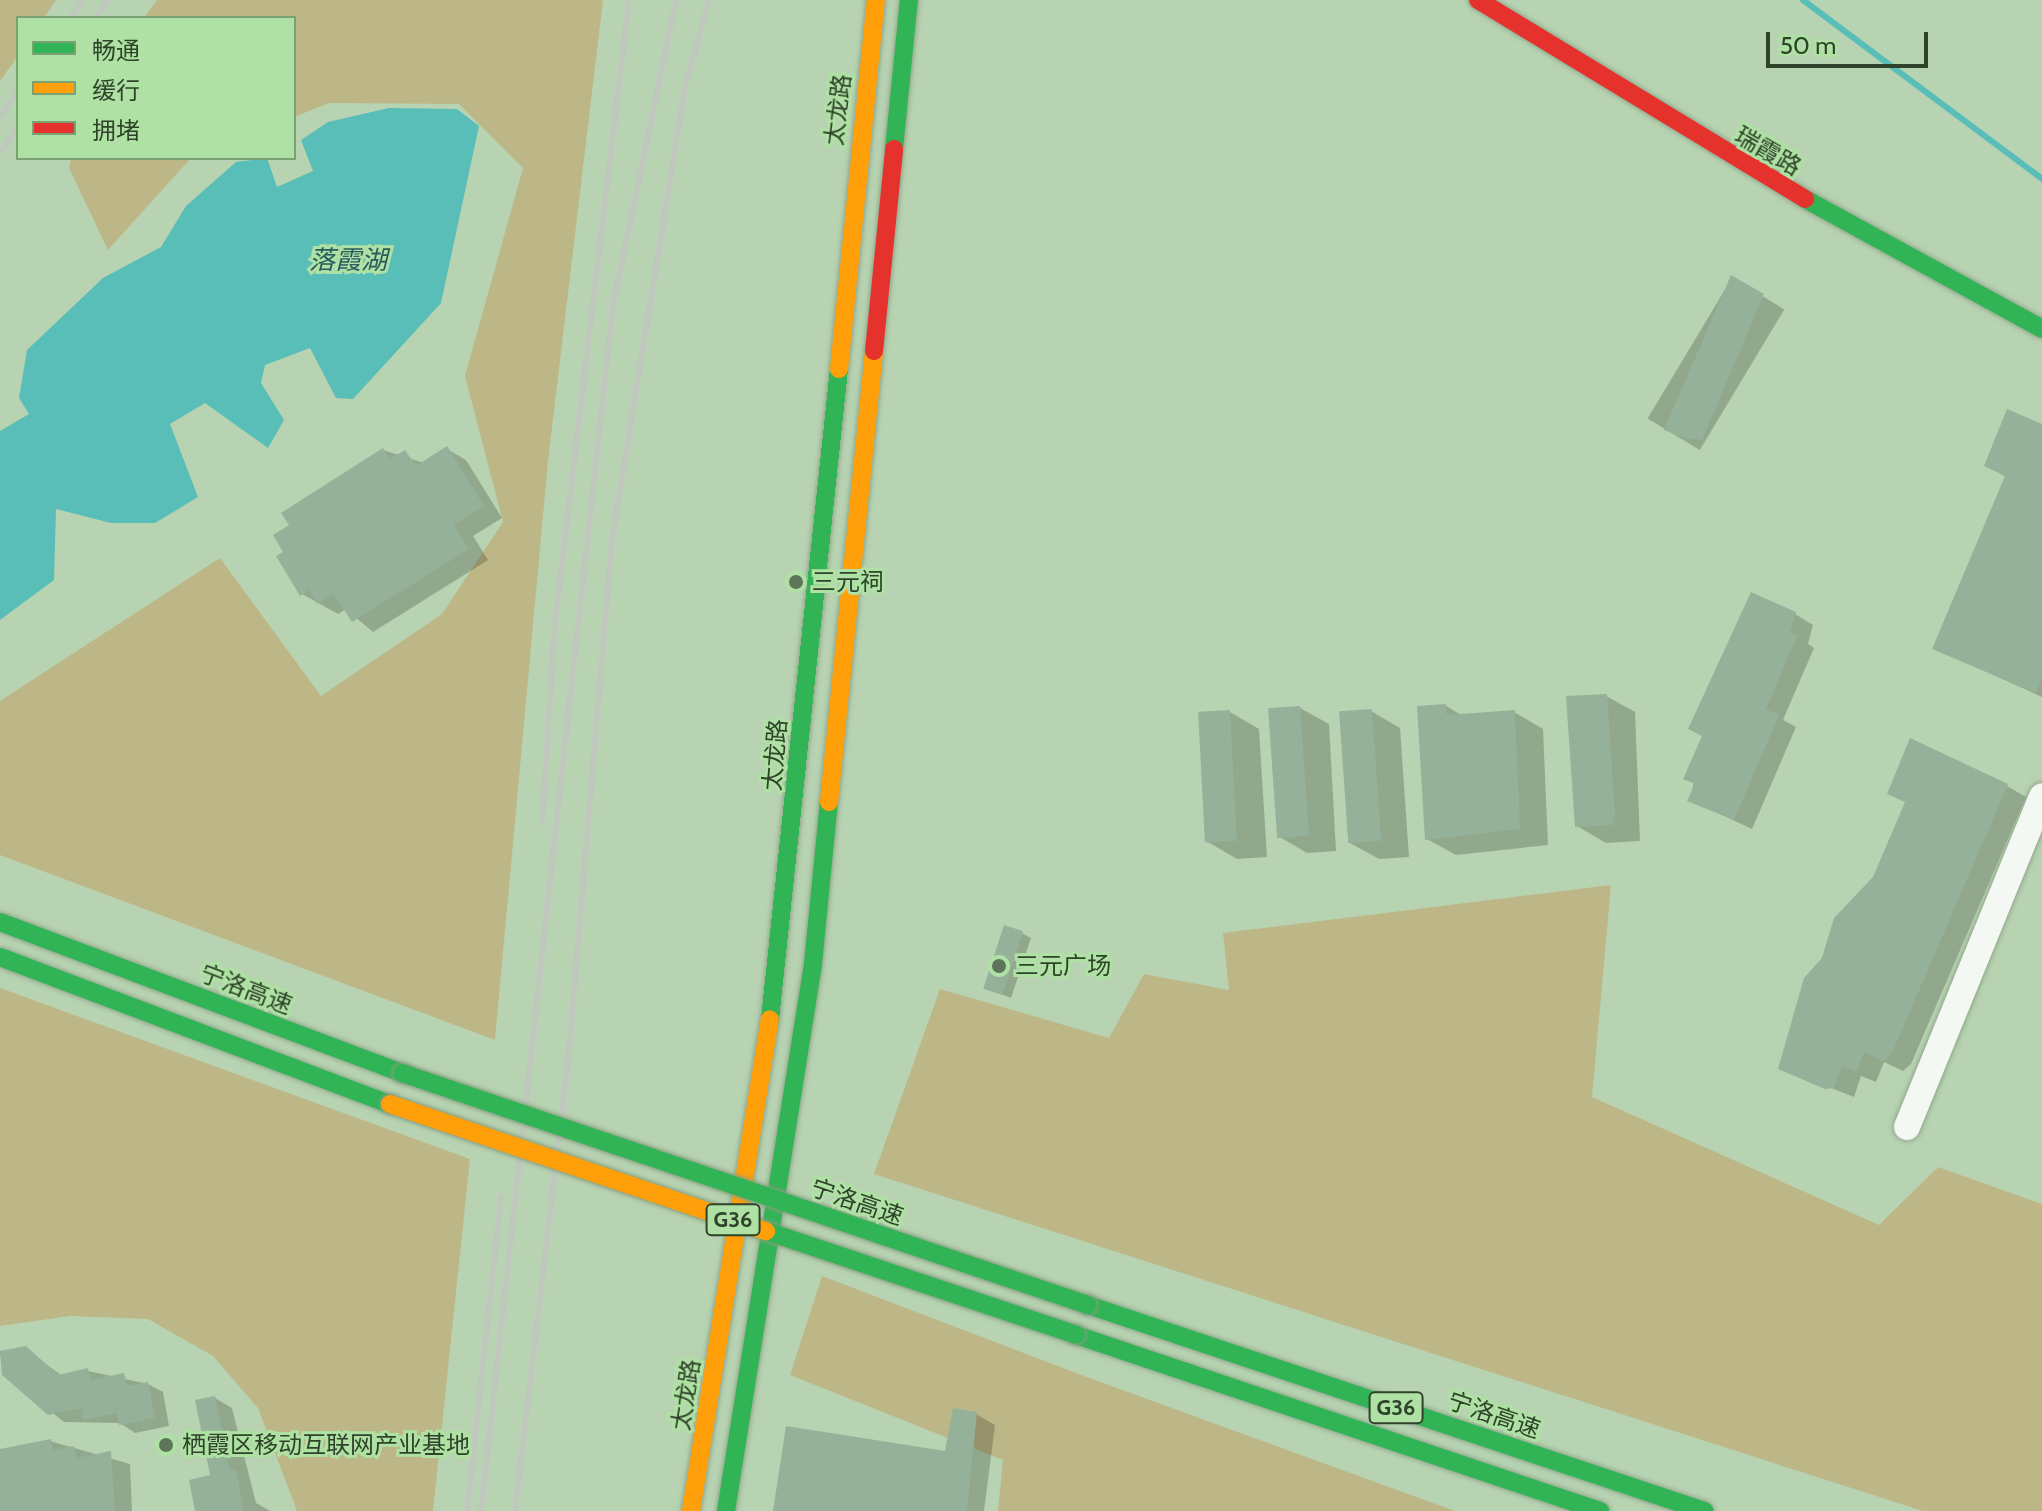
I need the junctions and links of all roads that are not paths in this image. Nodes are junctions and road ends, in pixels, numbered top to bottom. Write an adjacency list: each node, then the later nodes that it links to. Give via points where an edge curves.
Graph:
1 (876, 0): 9 (main road, 太龙路, via 780,959)
2 (909, 0): 10 (main road, via 813,964)
3 (1478, 0): 4 (main road, 瑞霞路, via 1822,211)
4 (2042, 329)
5 (2042, 796): 8 (street)
6 (0, 922): 12 (main road, 宁洛高速 / G36, bridge, via 402,1073)
7 (0, 957): 11 (main road, G36, bridge, via 390,1104)
8 (1907, 1127)
9 (691, 1511)
10 (726, 1511)
11 (1600, 1511)
12 (1704, 1511)

